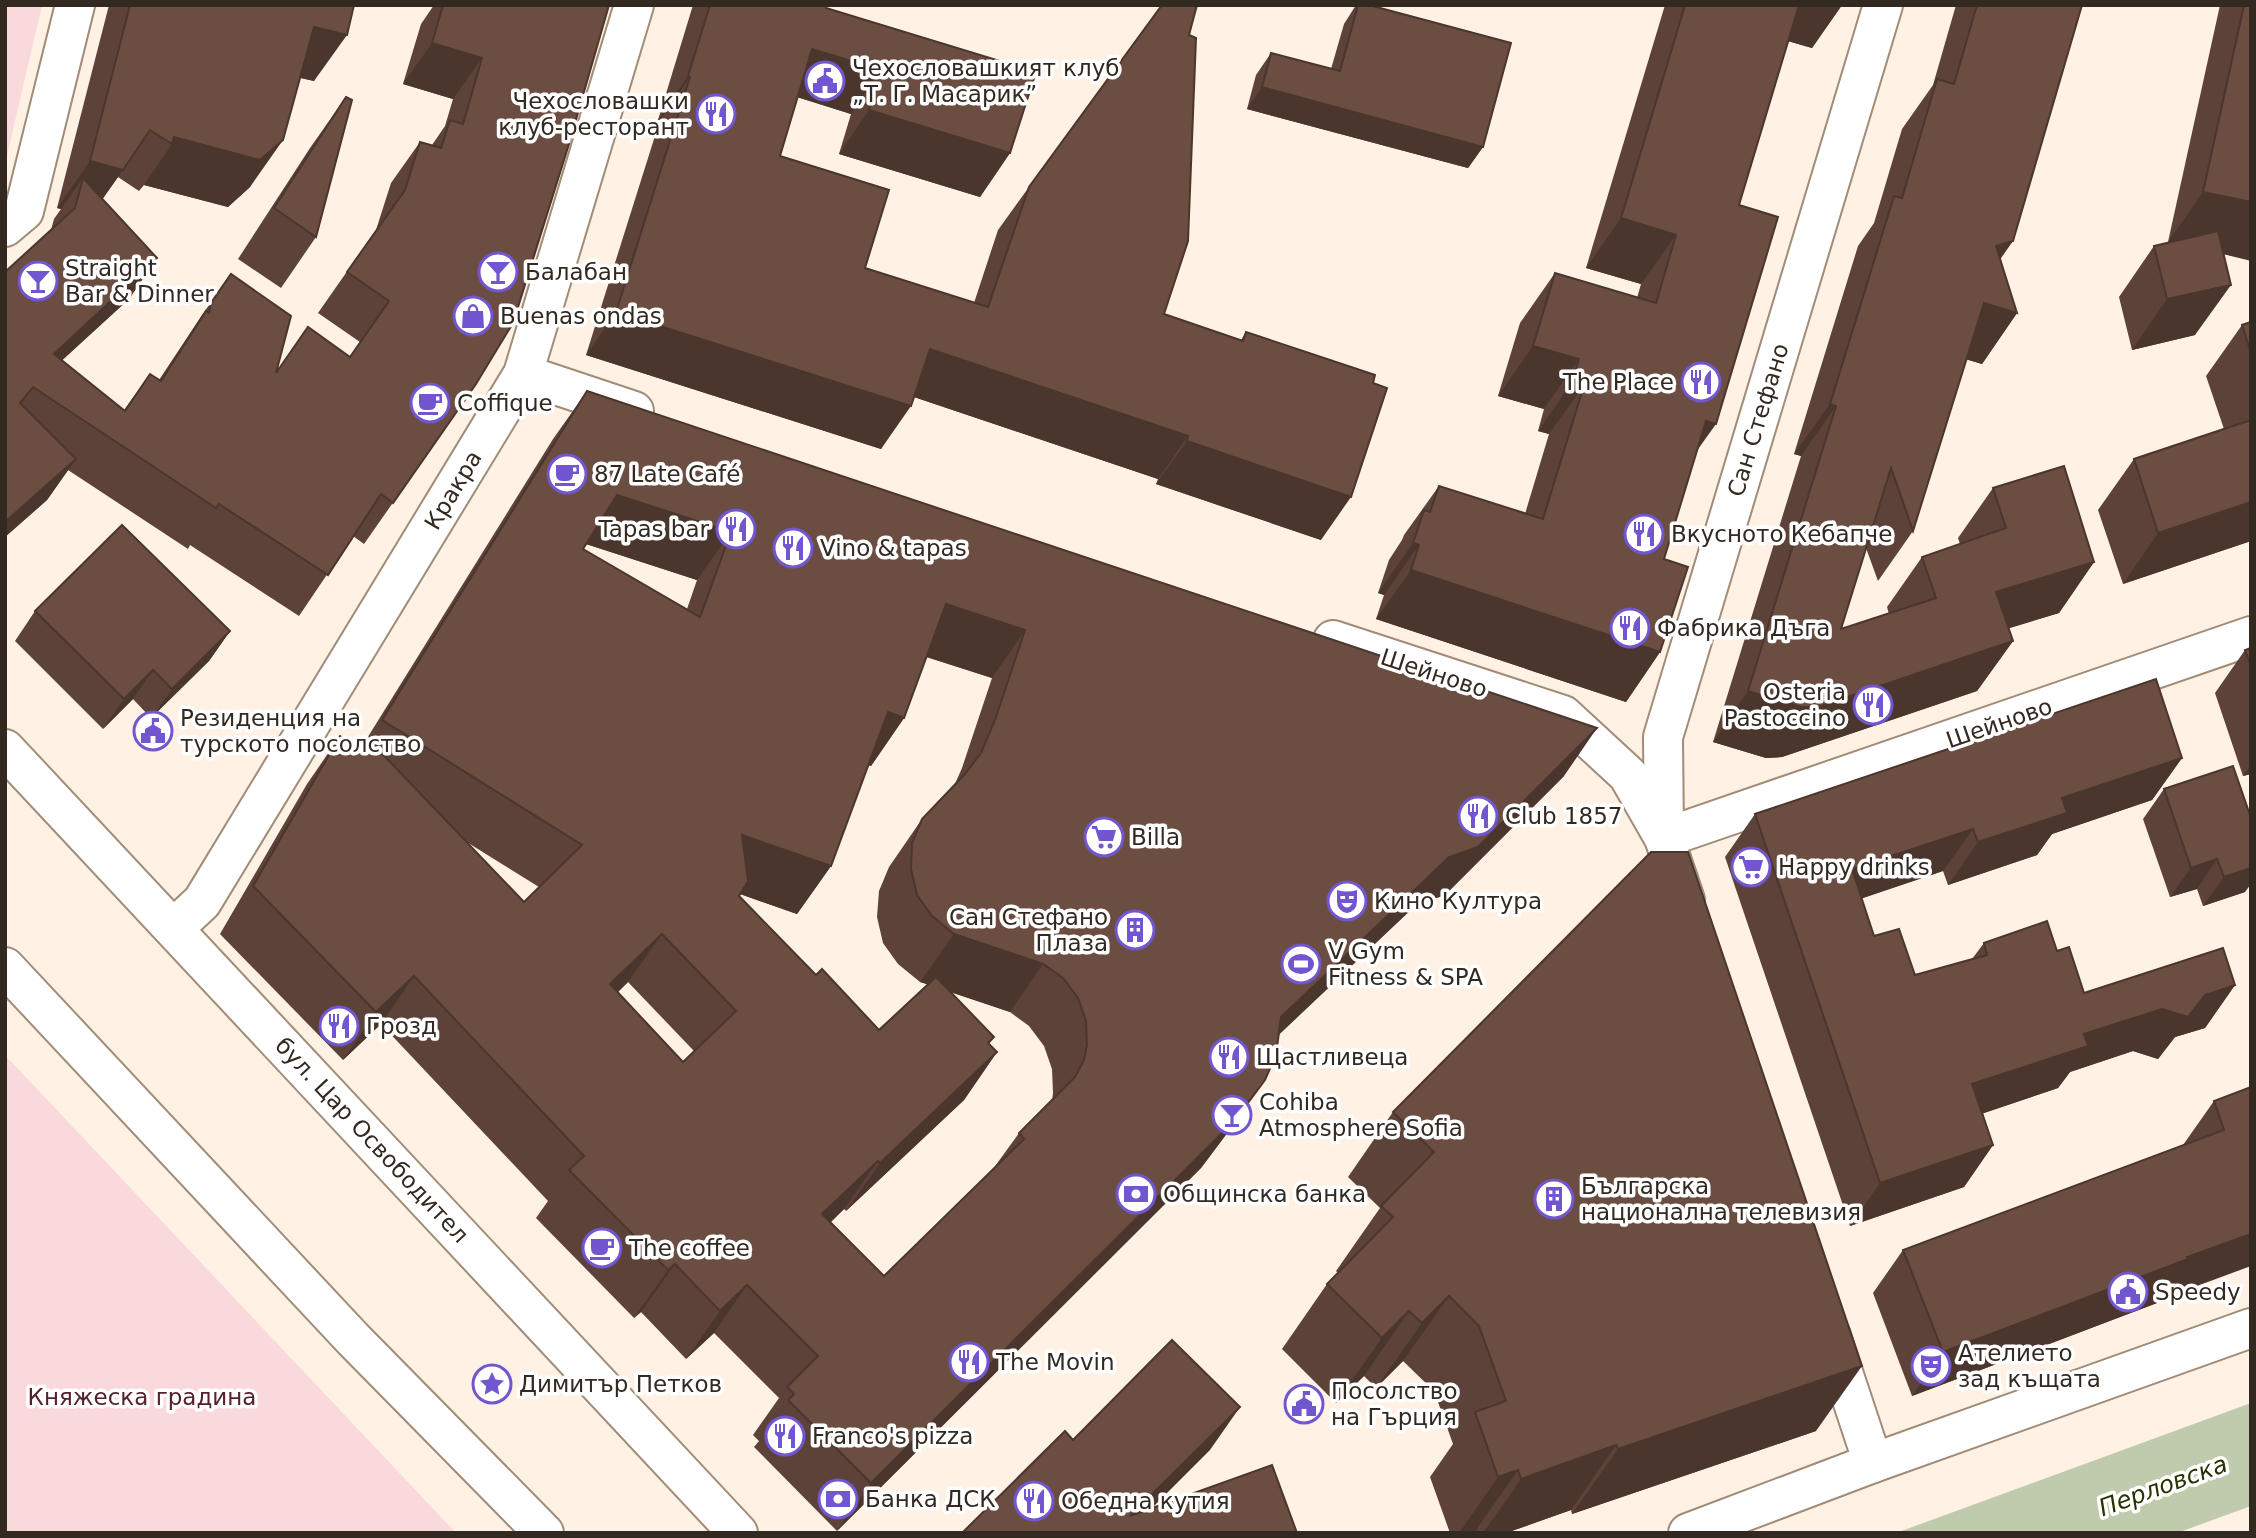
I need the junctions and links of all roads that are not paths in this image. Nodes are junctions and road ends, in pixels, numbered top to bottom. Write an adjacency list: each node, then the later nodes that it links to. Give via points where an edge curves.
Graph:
1 (75, 5): 4 (street, via 24,211)
2 (634, 5): 5 (street, Кракра)
3 (1883, 5): 10 (street, Сан Стефано, via 1663,737)
4 (5, 227)
5 (523, 374): 6 (street); 11 (street, Кракра, via 202,902)
6 (666, 421)
7 (1300, 629): 10 (street, Шейново, via 1563,715 1628,775)
8 (2251, 636): 10 (street, Шейново)
9 (5, 749): 11 (street, бул. Цар Освободител)
10 (1664, 838): 12 (street)
11 (174, 928): 18 (street, бул. Цар Освободител)
12 (1695, 930)
13 (5, 967): 17 (street, via 353,1339)
14 (1822, 1309): 16 (street)
15 (2251, 1328): 16 (street)
16 (1873, 1463): 19 (street)
17 (544, 1533)
18 (738, 1533)
19 (1688, 1533)

